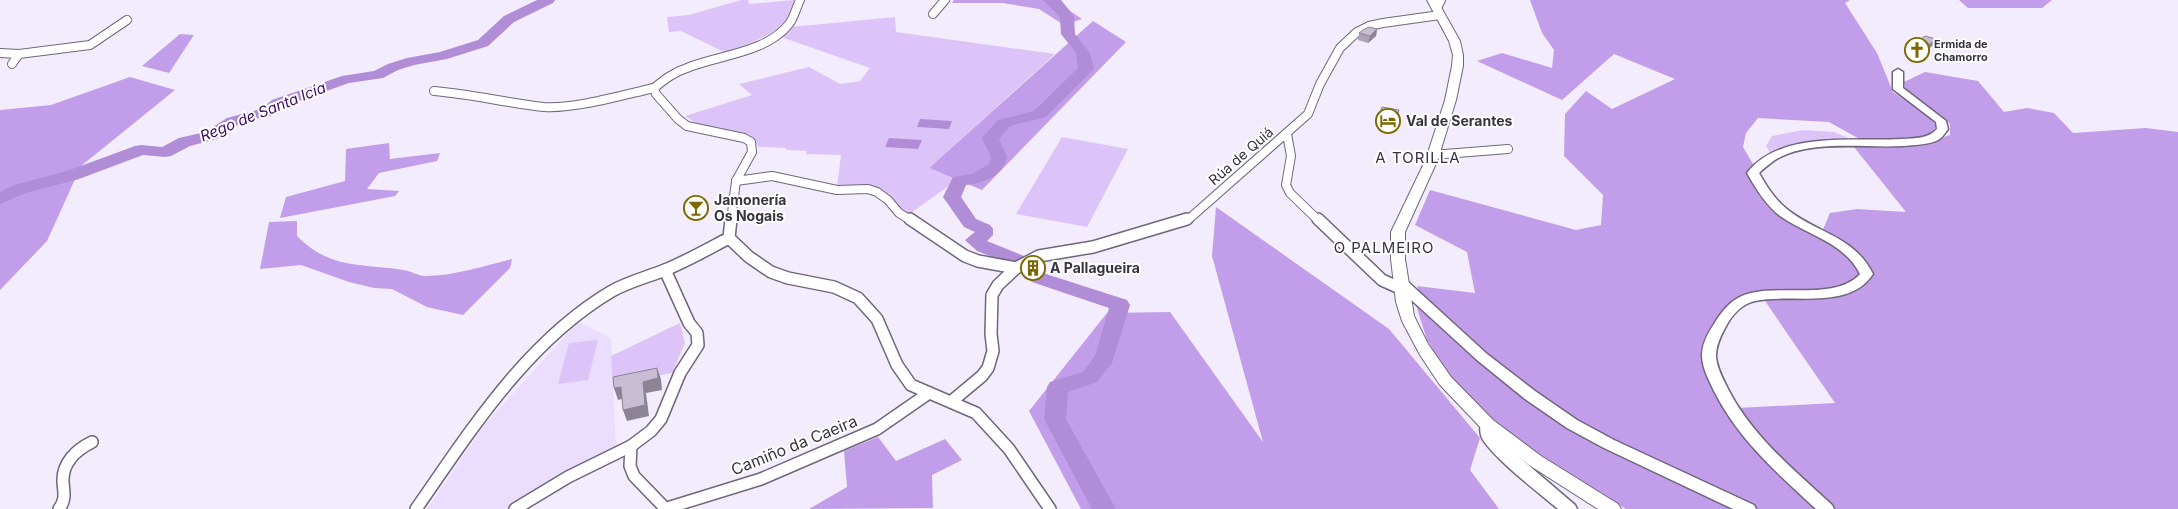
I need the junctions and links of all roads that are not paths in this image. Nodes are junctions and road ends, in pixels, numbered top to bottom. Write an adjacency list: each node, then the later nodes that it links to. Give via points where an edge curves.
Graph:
1 (800, 0): 10 (street, via 789,24 777,35 749,48 688,66)
2 (945, 0): 4 (street)
3 (1438, 6): 12 (street, Rúa de Quiá, via 1357,32 1340,48 1308,114); 14 (main road, via 1458,55 1448,106)
4 (933, 14)
5 (127, 20): 7 (street, via 83,48)
6 (0, 53): 7 (street)
7 (19, 54): 8 (street)
8 (12, 64)
9 (1898, 72): 33 (street, via 1898,88 1941,120 1943,128 1935,137 1890,144 1815,145 1788,150 1767,159 1753,173 1764,192 1786,214 1850,251 1864,265 1867,274 1864,282 1812,294 1754,297 1738,302 1728,312 1710,347 1714,376 1726,403 1745,430 1779,468)
10 (654, 88): 11 (street, via 546,107); 15 (street, via 672,113 687,126 751,142 752,152)
11 (434, 91)
12 (1287, 134): 17 (street, Rúa de Quiá, via 1190,218 1093,247 1039,256); 19 (street, via 1290,156 1286,185 1290,193 1382,280)
13 (1508, 149): 14 (street)
14 (1432, 155): 19 (main road, via 1422,185 1398,232)
15 (736, 181): 16 (street); 17 (street, via 772,176 837,190 868,189 877,192 898,212 966,256)
16 (729, 238): 18 (street); 20 (street, via 742,253 774,273 857,297 882,325 903,377 911,385)
17 (1016, 268): 21 (street, Rúa de Quiá, via 992,294 993,351 988,368)
18 (665, 270): 24 (street, via 688,322 697,333 698,344 680,373 661,419); 26 (street, via 613,291 588,306 552,337 510,382)
19 (1402, 286): 22 (main road, via 1408,318 1420,344 1439,374); 32 (street, via 1482,357 1572,424)
20 (929, 393): 21 (street); 28 (street, Camiño da Caeira, via 877,429 761,479)
21 (952, 401): 29 (street, via 976,413 1009,449)
22 (1486, 426): 30 (street, via 1494,444); 31 (main road)
23 (92, 442): 25 (street, via 73,455 64,472 66,494)
24 (631, 446): 27 (street, via 568,477); 28 (street, via 630,466 634,476)
25 (59, 509)
26 (416, 509)
27 (515, 509)
28 (664, 509)
29 (1050, 509)
30 (1569, 509)
31 (1612, 509)
32 (1748, 509)
33 (1826, 509)

